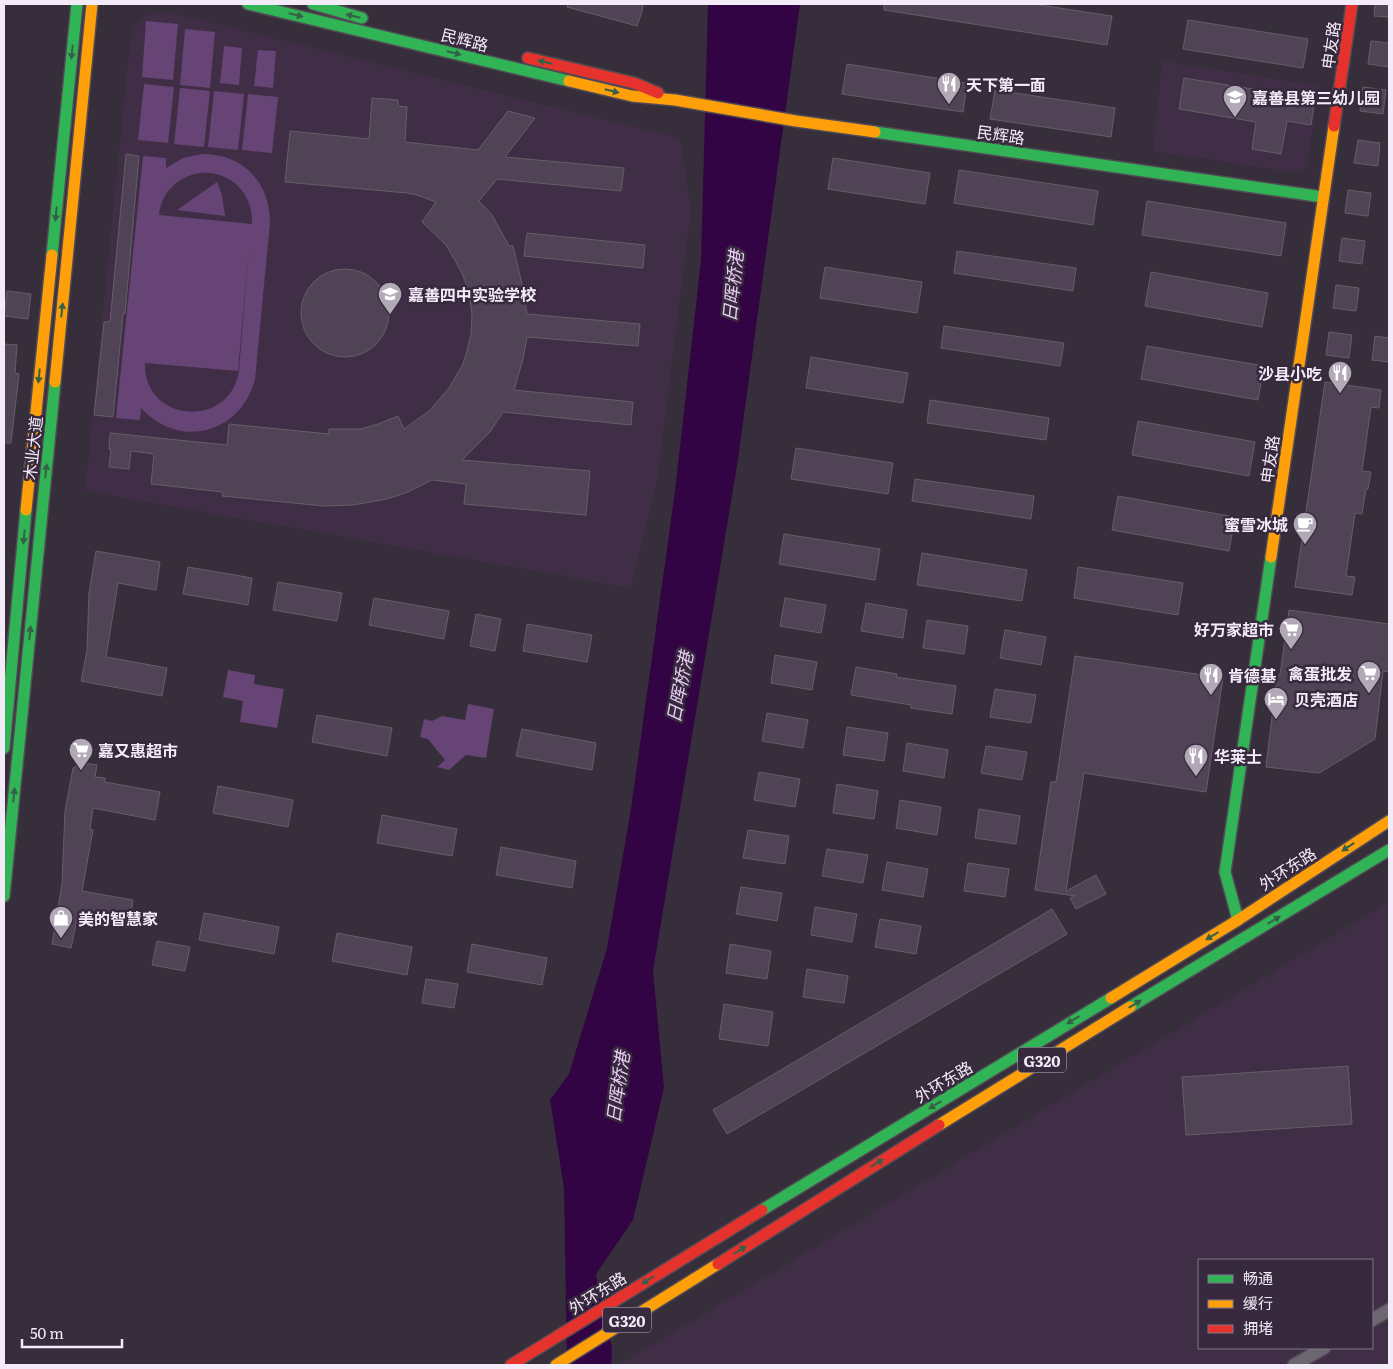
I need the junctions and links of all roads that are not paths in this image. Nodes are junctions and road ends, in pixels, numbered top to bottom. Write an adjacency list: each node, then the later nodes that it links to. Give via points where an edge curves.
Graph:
1 (77, 4): 10 (main road, 木业大道, one-way to 10)
2 (92, 4): 13 (main road, 木业大道, one-way to 2)
3 (248, 4): 8 (main road, 民辉路, one-way to 8, via 632,96)
4 (313, 4): 6 (main road, one-way to 4)
5 (1352, 4): 9 (main road, 申友路)
6 (377, 22)
7 (520, 56): 8 (main road, 民辉路, one-way to 7, via 634,83)
8 (675, 100): 9 (main road, 民辉路, via 796,121)
9 (1323, 197): 14 (main road, 申友路, via 1225,872)
10 (4, 748)
11 (1389, 821): 14 (main road, 外环东路, one-way to 14)
12 (1389, 850): 19 (main road, G320, one-way to 12, via 1038,1063)
13 (4, 896)
14 (1238, 920): 18 (main road, 外环东路, one-way to 18)
15 (1389, 1310): 16 (street)
16 (1373, 1319)
17 (1322, 1349): 20 (street)
18 (511, 1365)
19 (556, 1365)
20 (1294, 1365)

